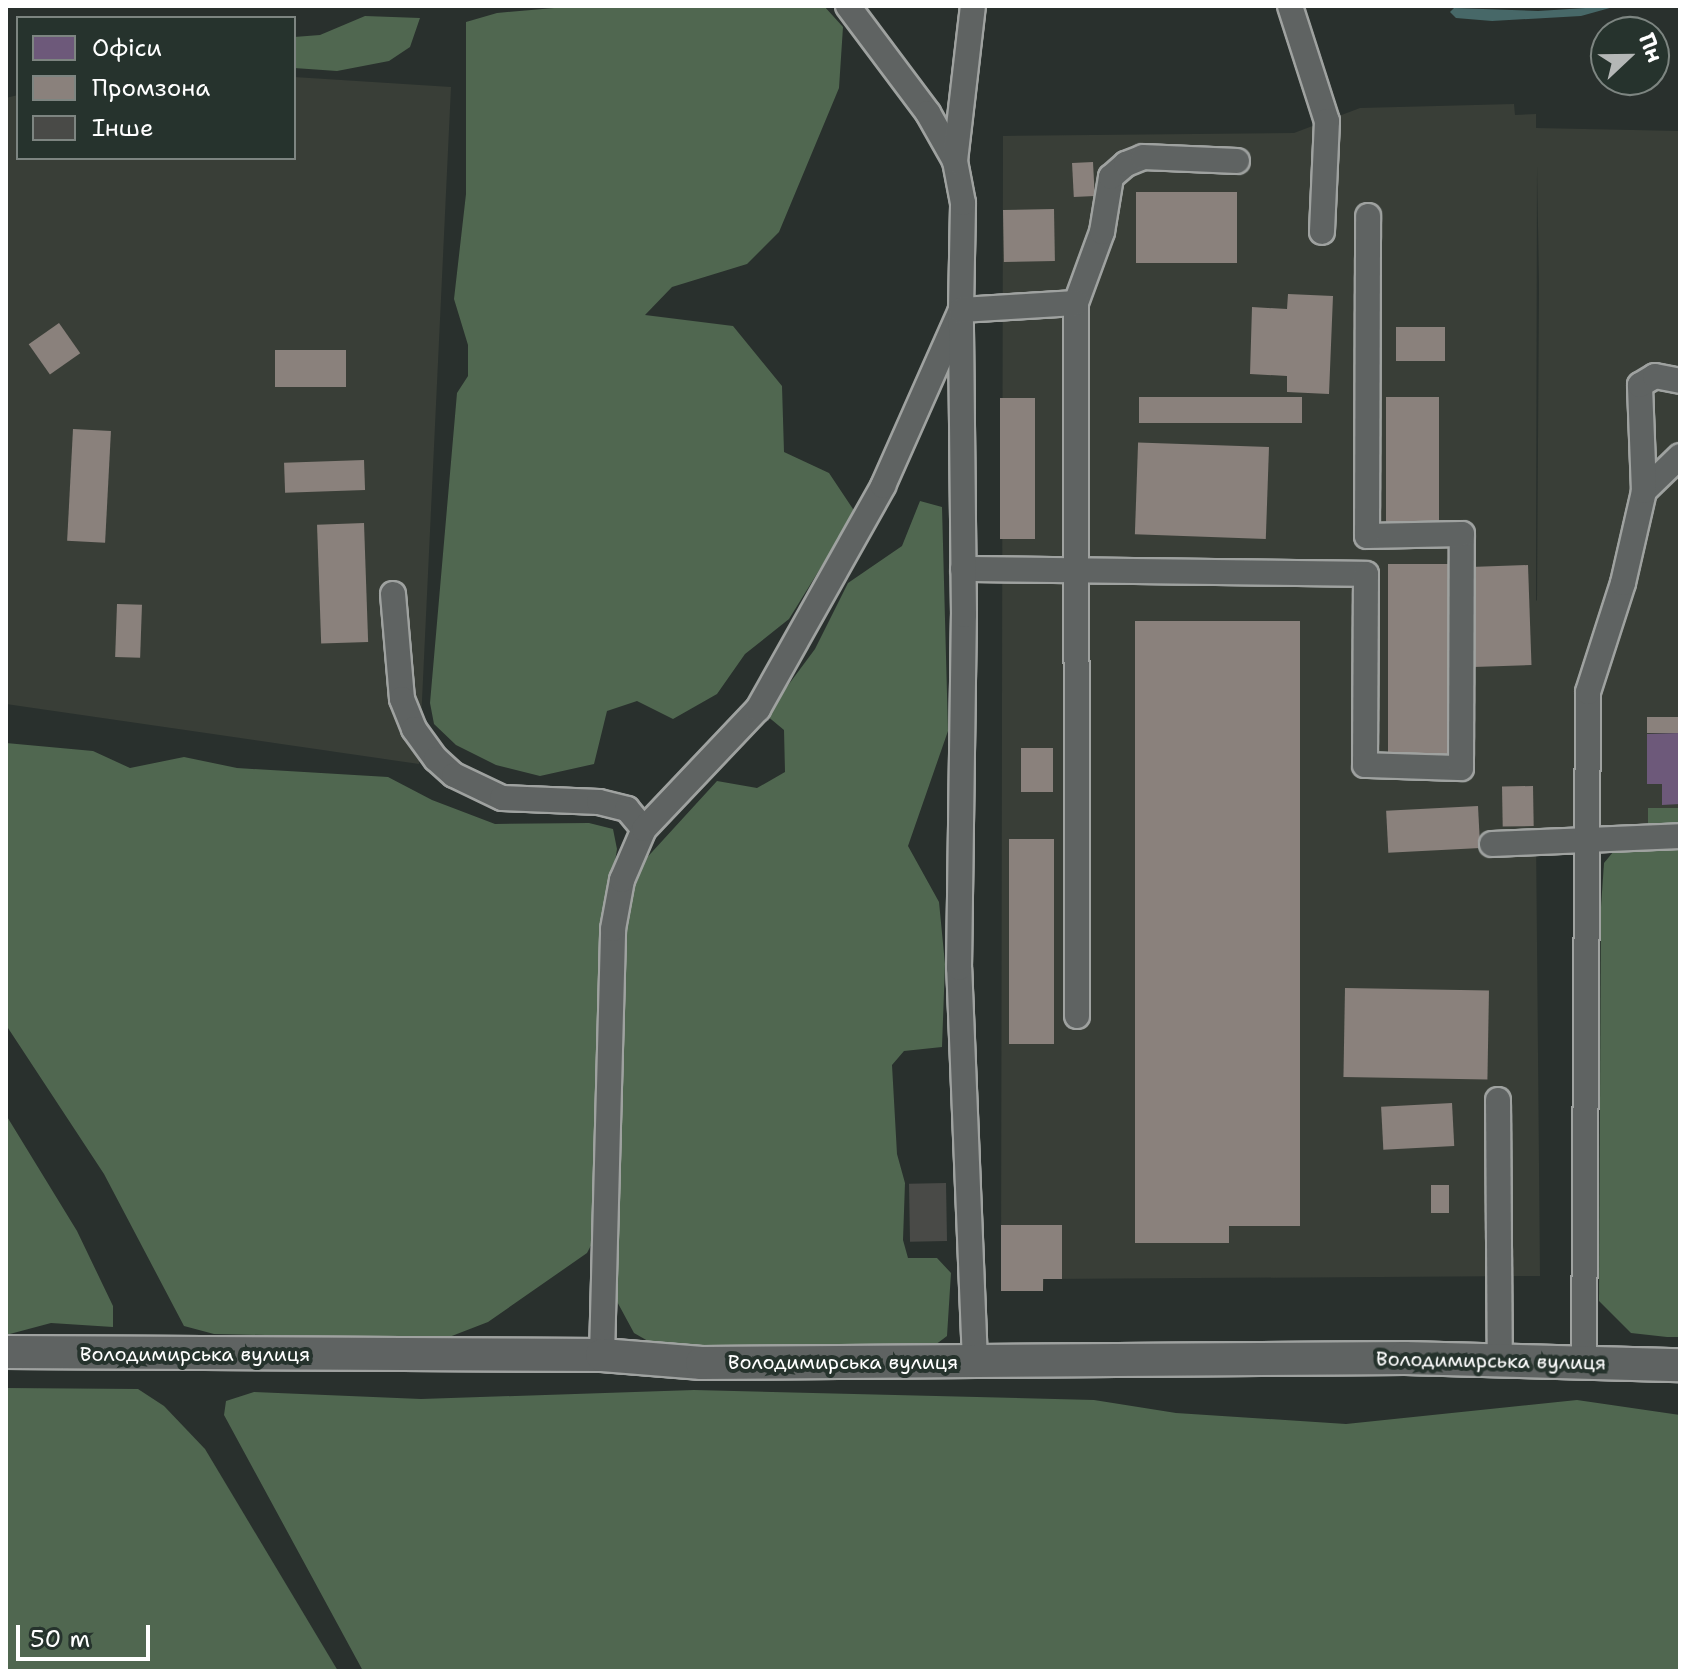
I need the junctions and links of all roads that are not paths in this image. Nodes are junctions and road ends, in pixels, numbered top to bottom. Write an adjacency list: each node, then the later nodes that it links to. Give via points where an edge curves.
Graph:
1 (848, 6): 4 (street, via 928,113)
2 (973, 6): 4 (street)
3 (1290, 6): 7 (street, via 1327,121)
4 (955, 161): 9 (street, via 963,203)
5 (1237, 161): 8 (street, via 1143,157 1111,177 1102,232)
6 (1368, 216): 13 (street)
7 (1322, 232)
8 (1076, 303): 9 (street); 15 (street)
9 (961, 310): 14 (street); 18 (street, via 883,486 758,709)
10 (1680, 381): 12 (street, via 1655,376 1640,385)
11 (1680, 456): 12 (street)
12 (1644, 491): 20 (street, via 1623,583 1588,692)
13 (1367, 536): 16 (street); 16 (street, via 1462,534 1461,768 1365,765)
14 (963, 569): 15 (street); 26 (street, via 959,968)
15 (1075, 569): 16 (street); 22 (street)
16 (1366, 574)
17 (393, 594): 18 (street, via 402,699 414,729 436,759 454,775 502,798 599,802 627,809)
18 (644, 829): 25 (street, via 629,855 613,929)
19 (1680, 836): 20 (street)
20 (1588, 840): 21 (street); 28 (street)
21 (1492, 844)
22 (1077, 1016)
23 (1498, 1100): 27 (street)
24 (6, 1352): 25 (main road, Володимирська вулиця)
25 (602, 1355): 26 (main road, Володимирська вулиця, via 702,1363)
26 (975, 1362): 27 (main road, Володимирська вулиця, via 1405,1358)
27 (1500, 1364): 28 (main road, Володимирська вулиця)
28 (1584, 1364): 29 (main road, Володимирська вулиця)
29 (1680, 1365)

